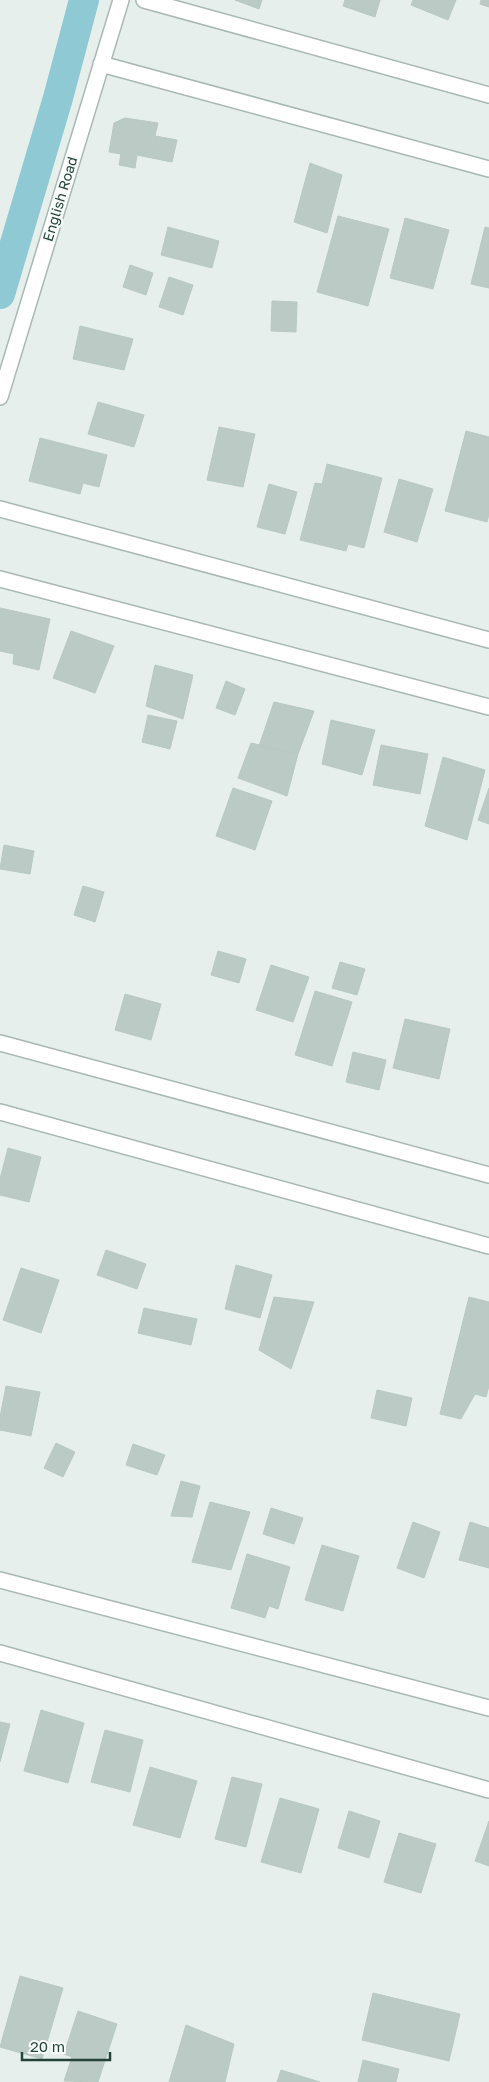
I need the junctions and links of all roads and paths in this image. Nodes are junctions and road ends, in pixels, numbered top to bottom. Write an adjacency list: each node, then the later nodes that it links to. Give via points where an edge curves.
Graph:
1 (121, 0): 3 (street, English Road)
2 (144, 0): 4 (street)
3 (101, 64): 5 (street); 6 (street, English Road)
4 (489, 95)
5 (489, 169)
6 (0, 397)
7 (0, 509): 9 (street)
8 (0, 579): 10 (street)
9 (489, 640)
10 (489, 707)
11 (0, 1043): 13 (street)
12 (0, 1112): 14 (street)
13 (489, 1174)
14 (489, 1246)
15 (0, 1580): 17 (street)
16 (0, 1653): 18 (street)
17 (489, 1708)
18 (489, 1790)

